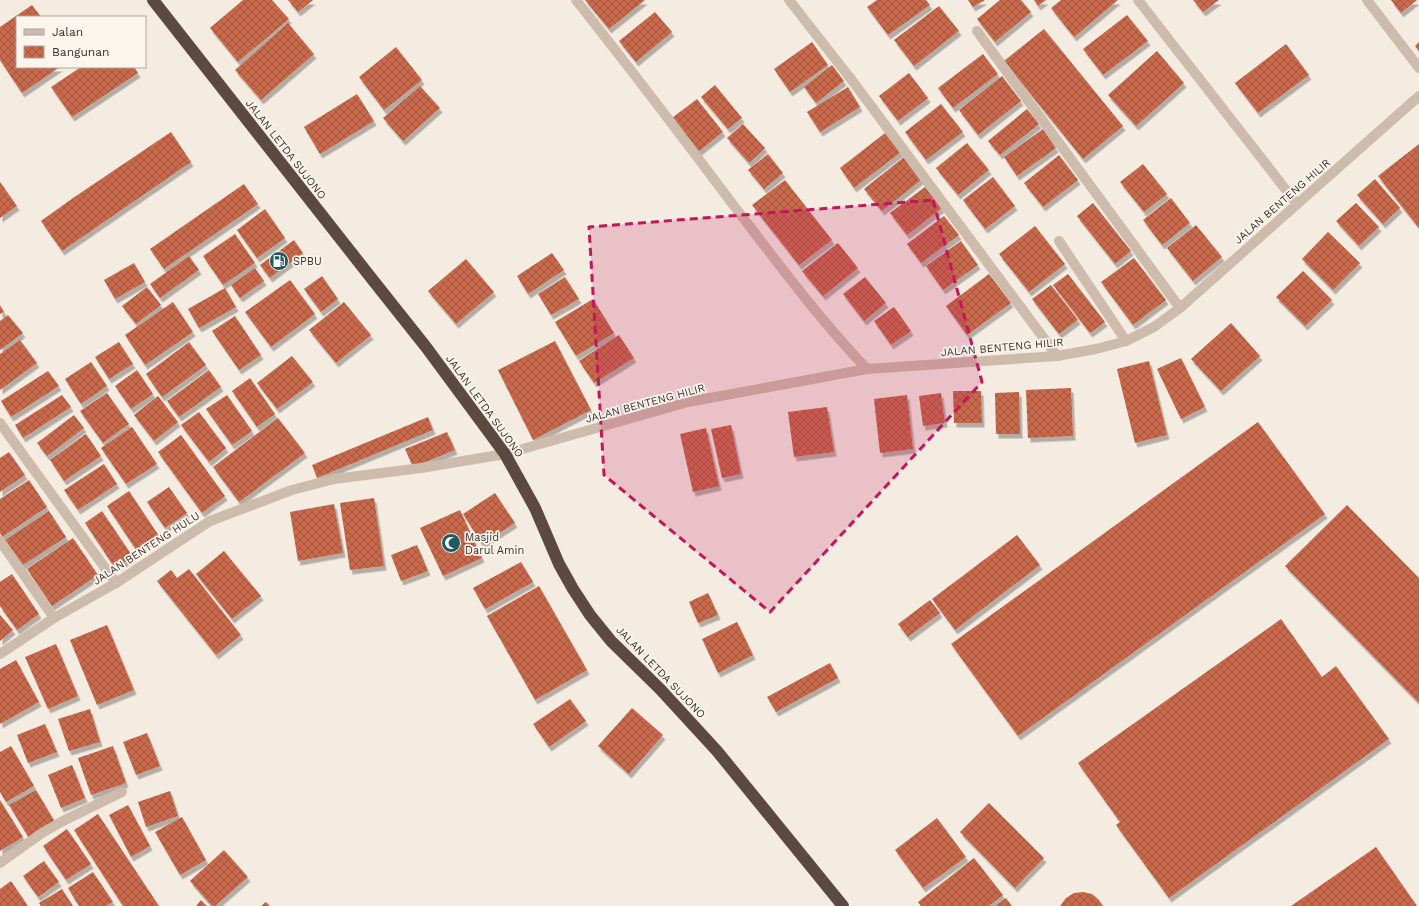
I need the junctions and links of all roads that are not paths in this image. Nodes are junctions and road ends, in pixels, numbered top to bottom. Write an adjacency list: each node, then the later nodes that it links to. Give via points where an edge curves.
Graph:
1 (153, 0): 16 (highway, JALAN LETDA SUJONO, via 426,347)
2 (576, 0): 14 (street, via 801,293)
3 (789, 0): 13 (street)
4 (1138, 0): 9 (street)
5 (1367, 0): 7 (street)
6 (977, 30): 11 (street)
7 (1419, 68)
8 (1419, 96): 9 (street, JALAN BENTENG HILIR)
9 (1297, 204): 11 (street, JALAN BENTENG HILIR)
10 (1059, 241): 12 (street)
11 (1180, 308): 12 (street, JALAN BENTENG HILIR, via 1154,327)
12 (1126, 340): 13 (street, JALAN BENTENG HILIR)
13 (1057, 356): 14 (street, JALAN BENTENG HILIR)
14 (867, 369): 16 (street, JALAN BENTENG HILIR, via 688,402)
15 (0, 423): 18 (street)
16 (505, 454): 18 (street, JALAN BENTENG HULU, via 334,479 292,490 210,521); 23 (highway, JALAN LETDA SUJONO, via 535,508 559,564 590,615 611,641 717,751)
17 (0, 541): 19 (street)
18 (116, 583): 19 (street, JALAN BENTENG HULU)
19 (54, 618): 20 (street, JALAN BENTENG HULU)
20 (0, 654)
21 (122, 792): 22 (street, via 42,833)
22 (0, 863)
23 (843, 906)

